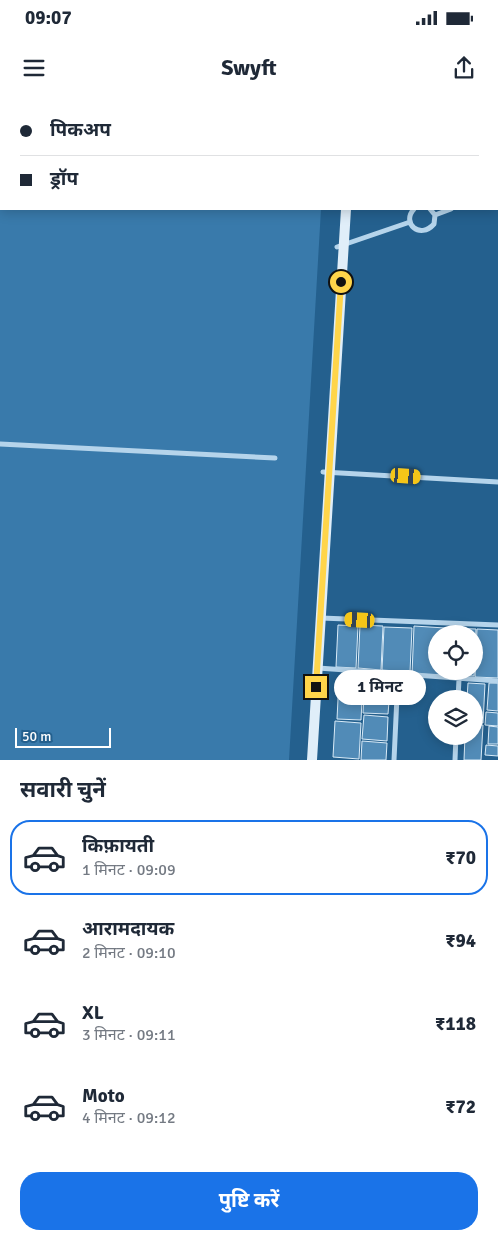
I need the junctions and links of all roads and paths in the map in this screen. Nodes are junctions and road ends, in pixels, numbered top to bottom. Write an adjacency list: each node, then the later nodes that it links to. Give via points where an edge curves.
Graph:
1 (339, 210): 8 (street)
2 (346, 210): 8 (street)
3 (413, 210): 7 (street)
4 (431, 210): 6 (street)
5 (442, 210): 6 (street)
6 (434, 215): 7 (street, via 434,224 426,230 416,230)
7 (410, 222): 8 (street)
8 (340, 246): 11 (street)
9 (0, 444): 10 (street)
10 (276, 458)
11 (326, 471): 12 (street); 13 (street); 21 (street)
12 (498, 482)
13 (321, 618): 14 (street); 15 (street)
14 (498, 625)
15 (318, 668): 16 (street); 22 (street)
16 (398, 675): 17 (street); 23 (street)
17 (428, 677)
18 (478, 680): 19 (street)
19 (498, 681)
20 (456, 745): 24 (street)
21 (305, 760)
22 (312, 760)
23 (394, 760)
24 (455, 760)

